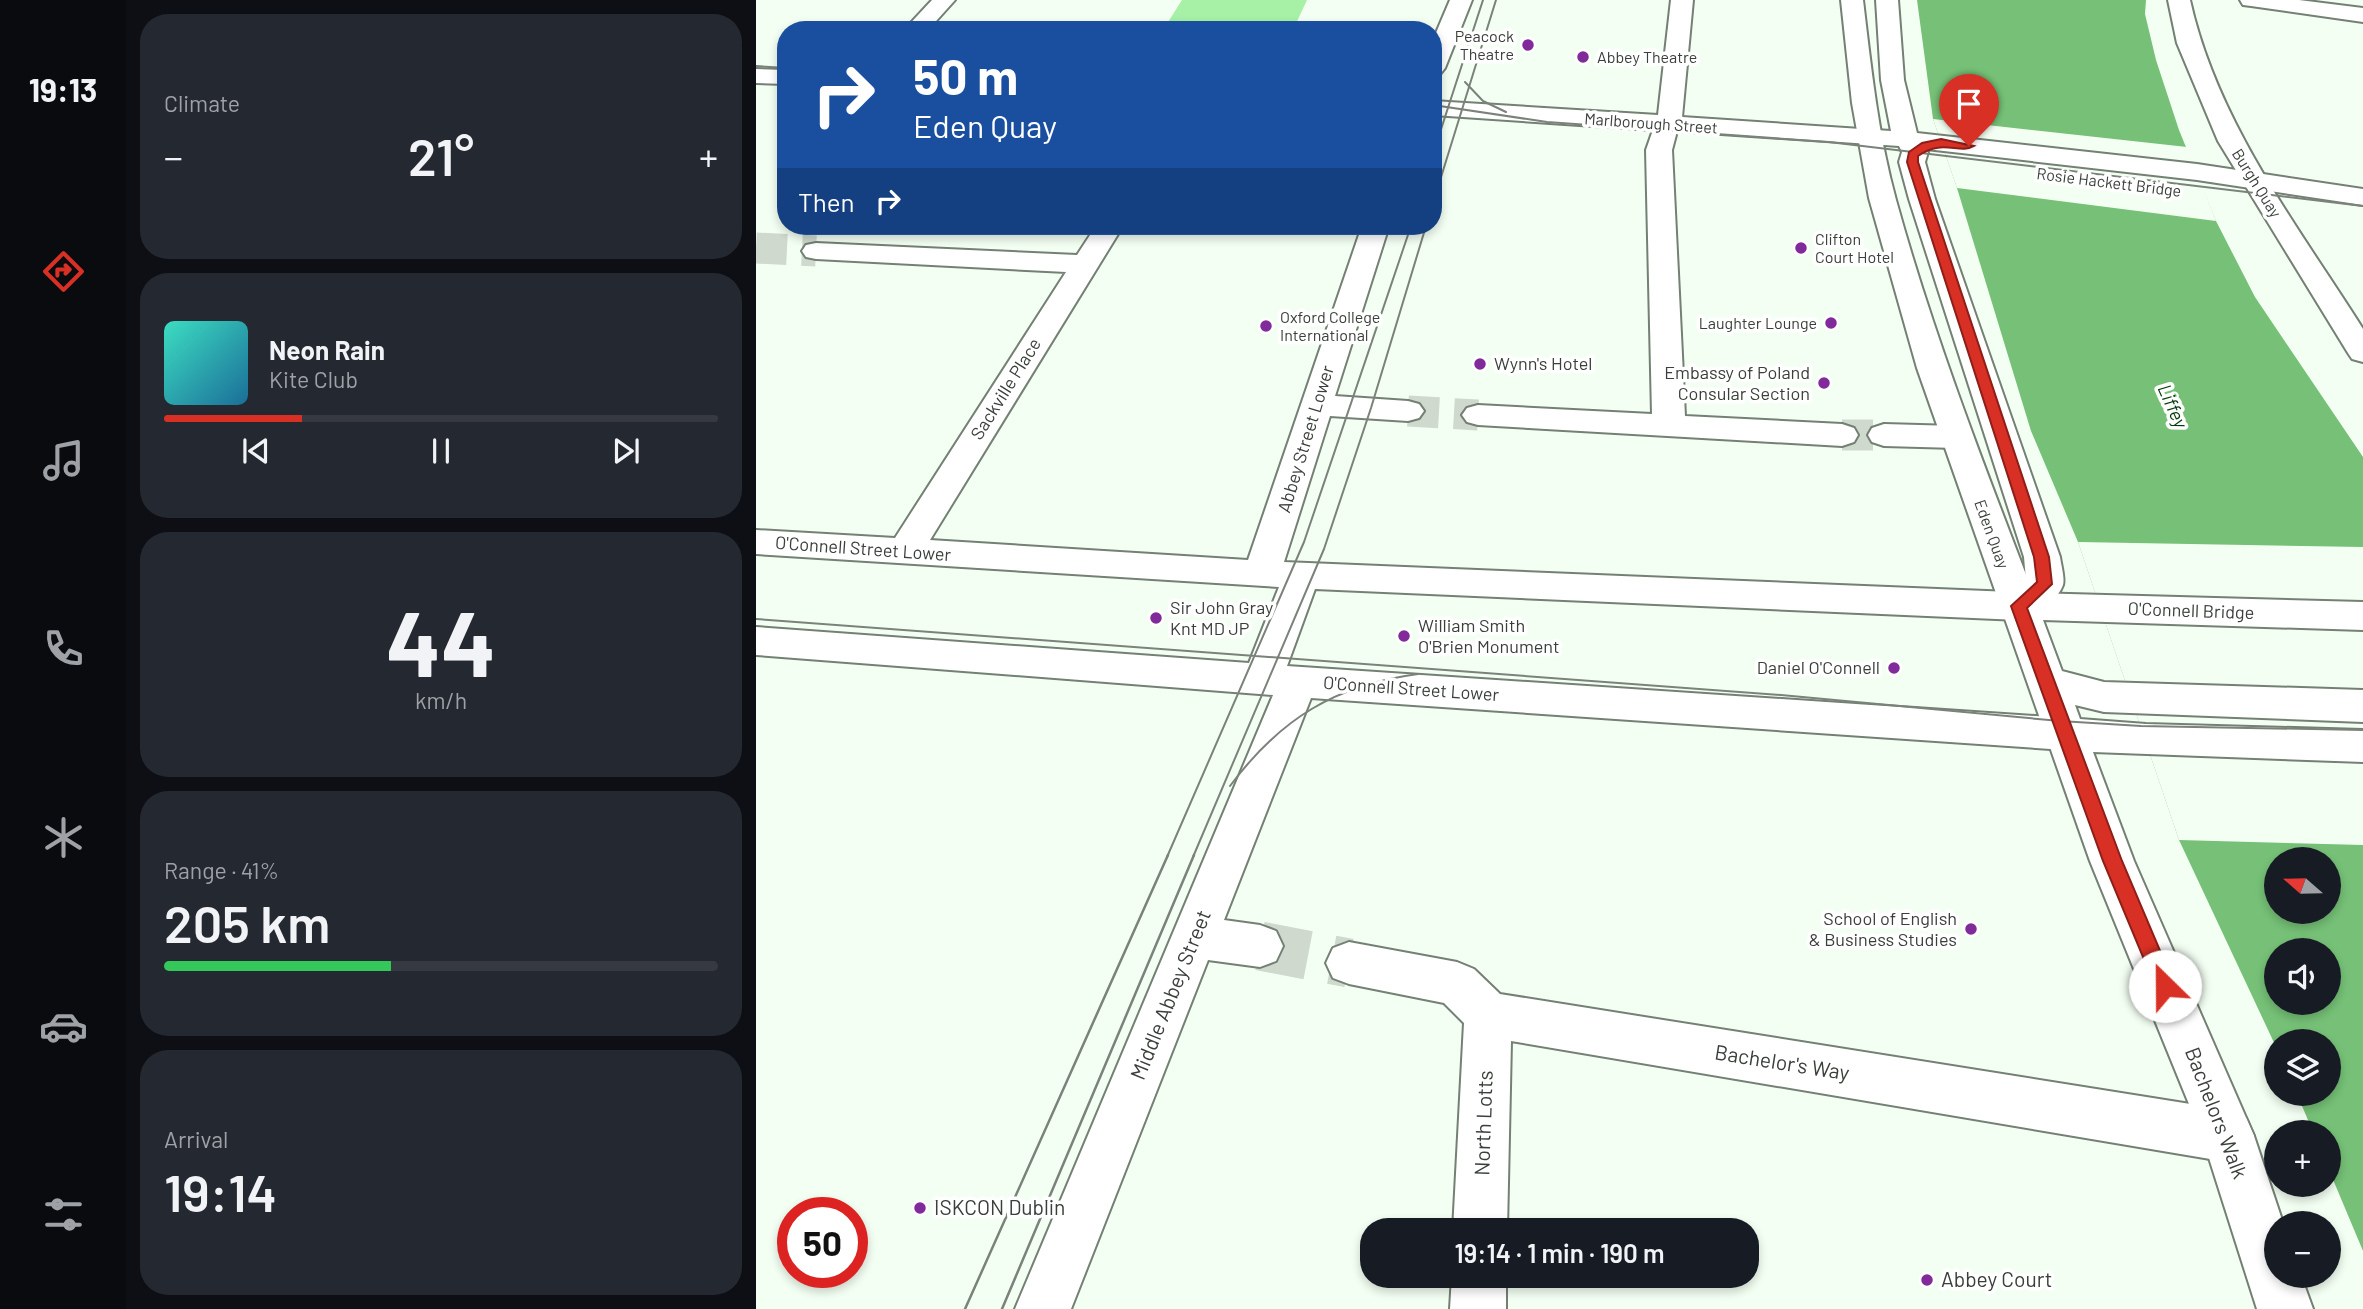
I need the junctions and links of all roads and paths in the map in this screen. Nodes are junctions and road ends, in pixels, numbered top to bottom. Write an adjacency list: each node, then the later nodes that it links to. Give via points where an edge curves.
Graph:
1 (944, 0): 9 (street)
2 (1461, 0): 10 (street)
3 (1682, 0): 14 (street, via 1672,110)
4 (1852, 0): 15 (street, Eden Quay)
5 (1886, 0): 17 (street, via 1894,96)
6 (2179, 0): 18 (street, Burgh Quay, via 2188,43 2206,85 2231,141)
7 (2251, 0): 8 (street)
8 (2363, 15)
9 (924, 21)
10 (1442, 46)
11 (756, 76): 12 (street)
12 (777, 77)
13 (1442, 109): 14 (street, Marlborough Street)
14 (1666, 125): 15 (street, Marlborough Street); 28 (street, via 1659,150)
15 (1869, 136): 17 (street, Rosie Hackett Bridge); 31 (street, Eden Quay, via 1886,211)
16 (1945, 152): 17 (street, Rosie Hackett Bridge); 17 (street, Rosie Hackett Bridge, via 1923,167); 18 (street, Rosie Hackett Bridge)
17 (1912, 155): 36 (street, via 2042,557 2045,584)
18 (2263, 192): 19 (street, Rosie Hackett Bridge); 24 (street, Burgh Quay)
19 (2363, 197)
20 (1103, 235): 23 (street, Sackville Place)
21 (1373, 235): 25 (street, Abbey Street Lower)
22 (816, 251): 23 (street)
23 (1085, 264): 33 (street, Sackville Place)
24 (2363, 353)
25 (1317, 405): 26 (street); 34 (street, Abbey Street Lower)
26 (1408, 411)
27 (1478, 415): 28 (street)
28 (1669, 427): 29 (street)
29 (1842, 435)
30 (1884, 435): 31 (street)
31 (1956, 437): 36 (street, Eden Quay)
32 (756, 542): 33 (street, O'Connell Street Lower)
33 (904, 553): 34 (street, O'Connell Street Lower)
34 (1262, 573): 35 (street, O'Connell Street Lower)
35 (1302, 575): 36 (street, O'Connell Street Lower); 39 (street, Middle Abbey Street)
36 (2019, 606): 37 (street, O'Connell Bridge); 40 (street, Bachelors Walk)
37 (2363, 616)
38 (756, 641): 39 (street, O'Connell Street Lower)
39 (1281, 680): 42 (street, O'Connell Street Lower); 44 (street, Middle Abbey Street)
40 (2046, 682): 41 (street, via 2104,698); 42 (street, Bachelors Walk)
41 (2363, 706)
42 (2065, 734): 43 (street, O'Connell Street Lower); 48 (street, Bachelors Walk, via 2112,861)
43 (2363, 746)
44 (1195, 936): 45 (street); 51 (street, Middle Abbey Street)
45 (1261, 946)
46 (1349, 964): 47 (street, via 1457,984)
47 (1488, 1015): 48 (street, Bachelor's Way); 49 (street, North Lotts)
48 (2228, 1136): 53 (street, Bachelors Walk)
49 (1480, 1218)
50 (1479, 1288): 52 (street)
51 (1043, 1309)
52 (1478, 1309)
53 (2285, 1309)

